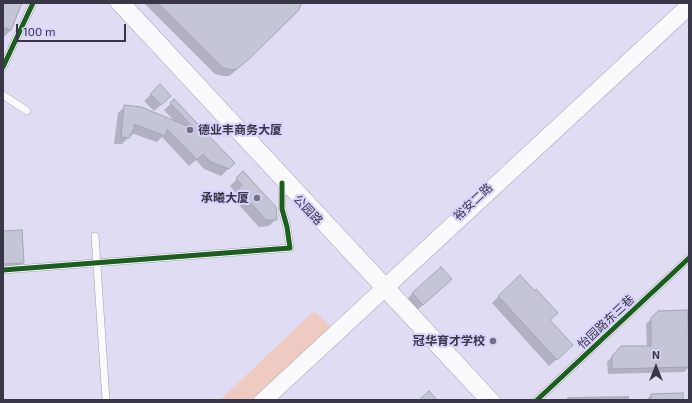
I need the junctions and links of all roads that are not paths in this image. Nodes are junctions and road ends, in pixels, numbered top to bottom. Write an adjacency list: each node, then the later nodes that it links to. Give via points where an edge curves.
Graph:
1 (33, 3): 6 (street)
2 (115, 3): 9 (main road, 公园路)
3 (126, 3): 14 (main road, 公园路)
4 (687, 3): 14 (main road, 裕安二路)
5 (689, 11): 14 (main road, 裕安二路)
6 (3, 67)
7 (3, 95): 8 (street)
8 (27, 111)
9 (282, 182): 12 (street, via 282,209 290,248); 14 (main road, 公园路)
10 (95, 236): 12 (street)
11 (689, 258): 20 (street, 怡园路东三巷)
12 (96, 263): 13 (street); 15 (street)
13 (3, 270)
14 (385, 288): 16 (main road, 裕安二路); 17 (main road, 裕安二路); 18 (main road, 公园路); 19 (main road, 公园路)
15 (106, 400)
16 (259, 400)
17 (270, 400)
18 (484, 400)
19 (495, 400)
20 (536, 400)

